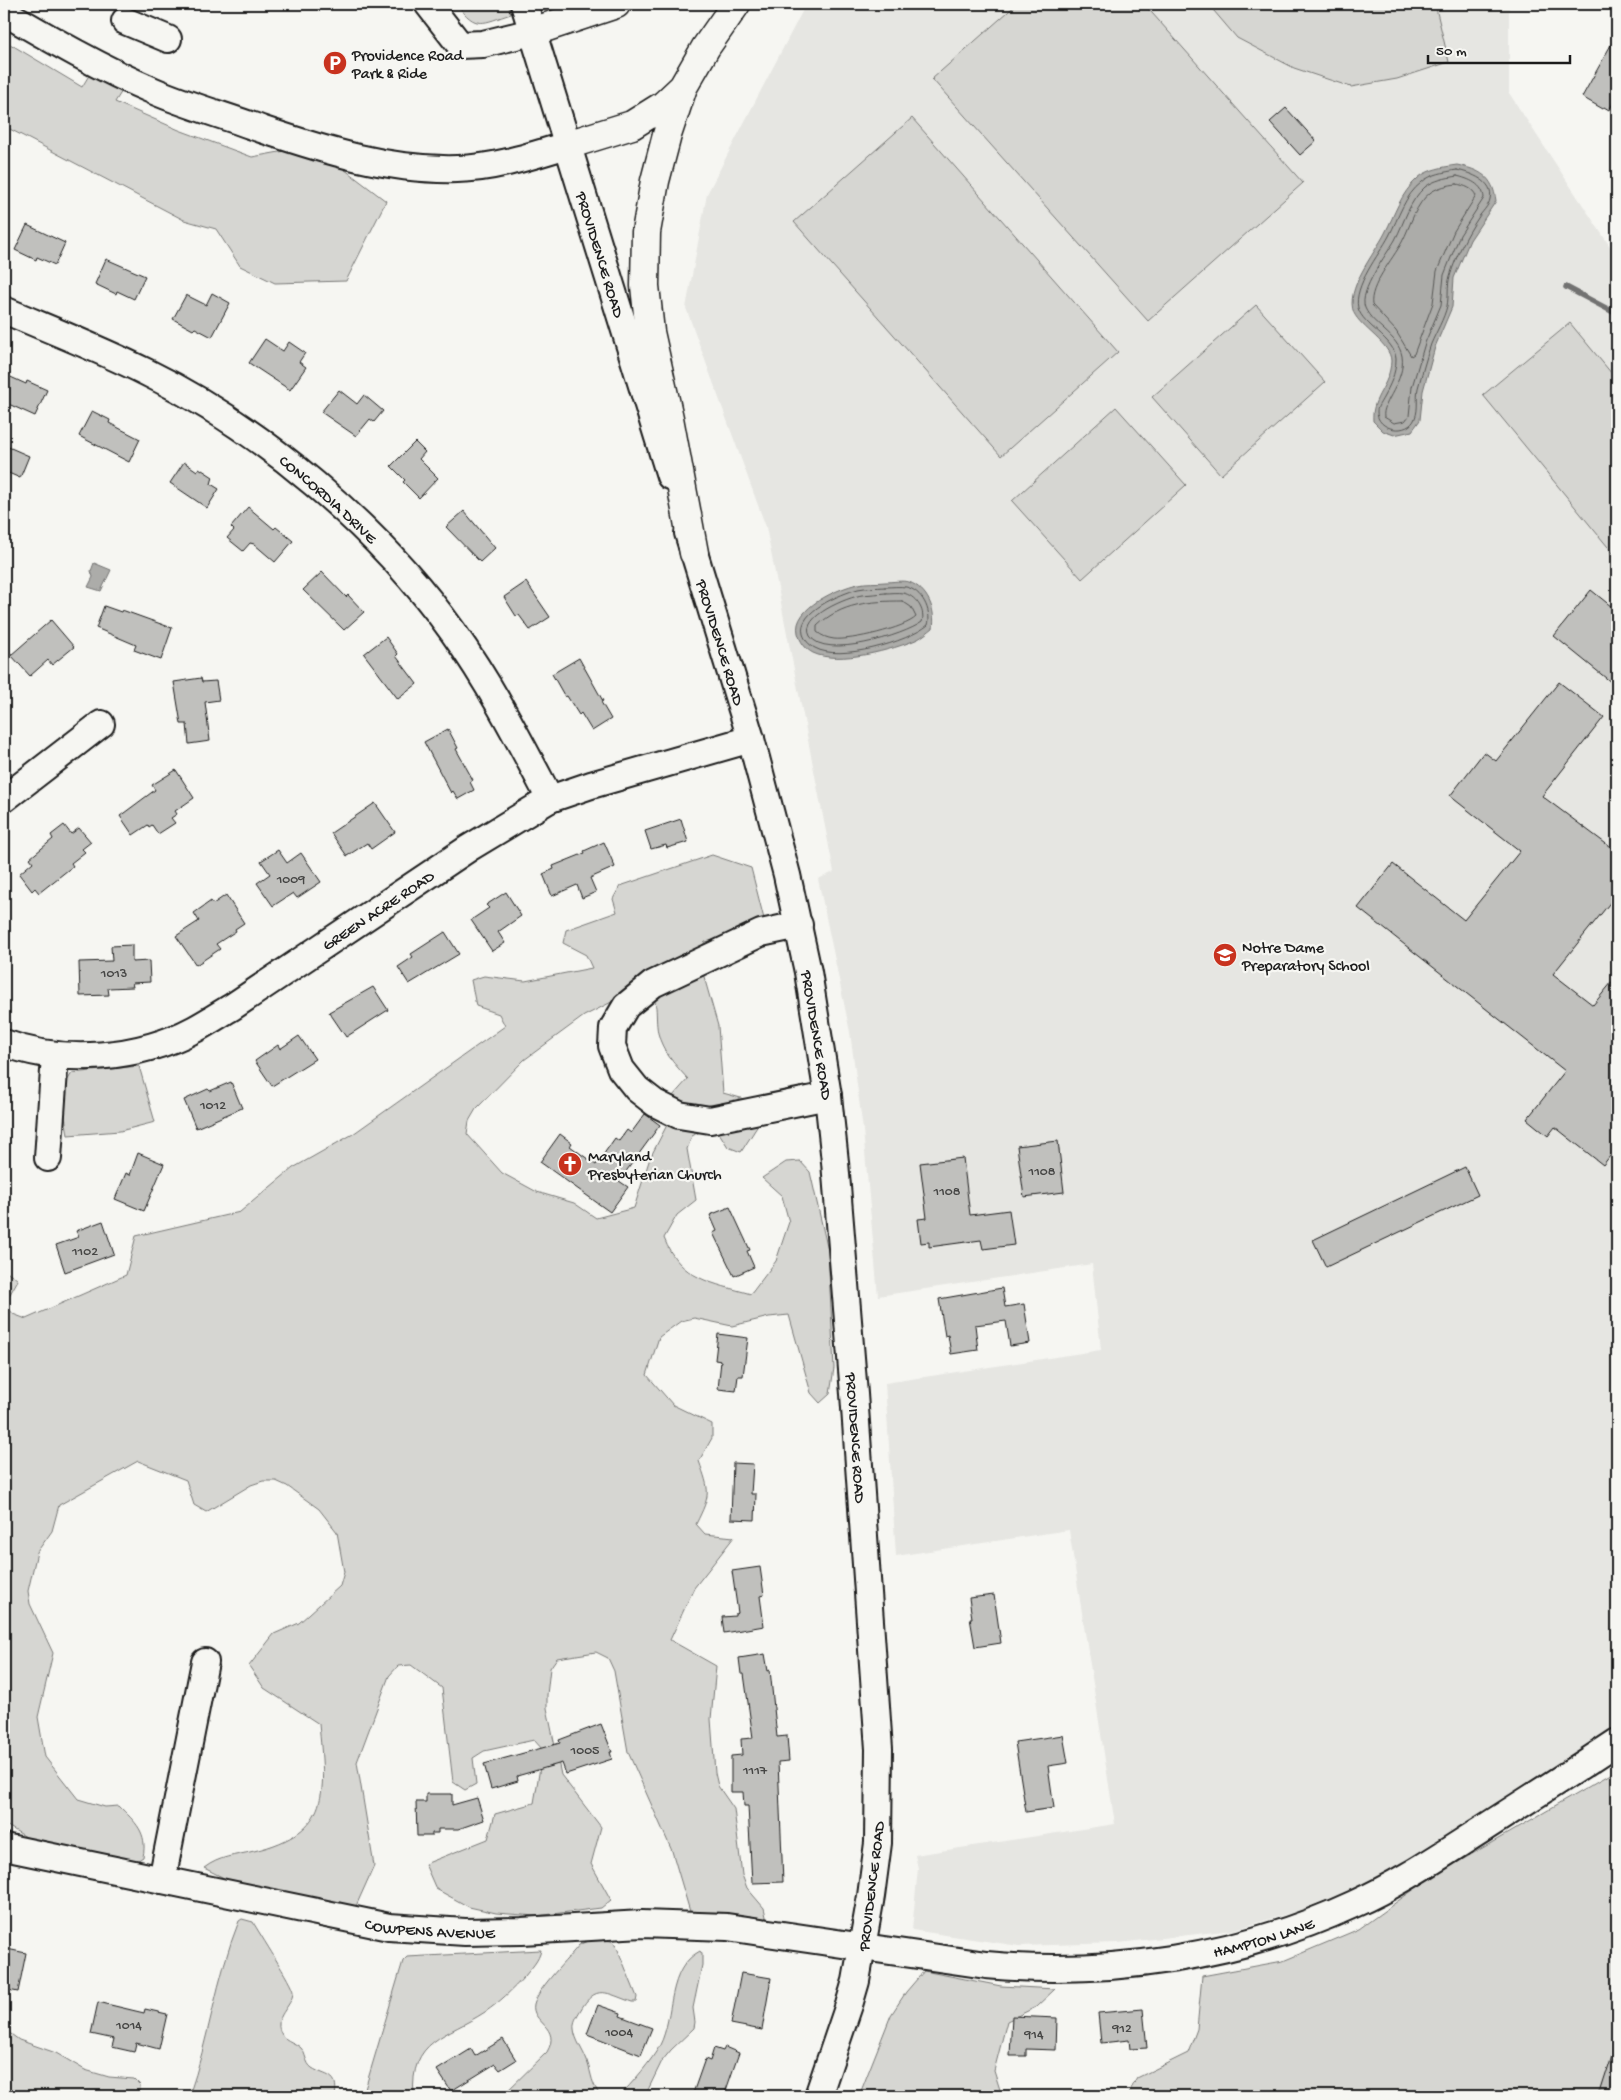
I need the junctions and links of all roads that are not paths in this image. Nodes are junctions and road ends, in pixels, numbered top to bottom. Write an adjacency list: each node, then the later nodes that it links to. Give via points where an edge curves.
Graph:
1 (428, 4): 7 (street, via 460,45 483,44)
2 (524, 4): 7 (street, PROVIDENCE ROAD)
3 (616, 4): 7 (highway)
4 (736, 4): 9 (highway)
5 (4, 12): 10 (street, via 53,41 154,91 303,143 366,159 456,169 485,167)
6 (125, 21): 8 (street)
7 (532, 32): 10 (street, PROVIDENCE ROAD)
8 (168, 39)
9 (682, 87): 10 (highway, via 664,105 632,126); 12 (highway, via 655,181 646,232 645,286 650,332)
10 (567, 145): 12 (street, PROVIDENCE ROAD)
11 (4, 310): 16 (street, CONCORDIA DRIVE, via 146,372 186,394 270,448 321,490 370,535 453,631 490,687)
12 (694, 553): 14 (street, PROVIDENCE ROAD)
13 (101, 724): 15 (street)
14 (751, 739): 16 (street, GREEN ACRE ROAD); 17 (street, PROVIDENCE ROAD)
15 (4, 799)
16 (550, 799): 19 (street, GREEN ACRE ROAD, via 469,848 194,1030 115,1054)
17 (799, 926): 20 (street, PROVIDENCE ROAD); 20 (street, via 743,940 653,984 626,1006 613,1028 612,1046 621,1069 637,1089 655,1104 679,1115 710,1120)
18 (4, 1043): 19 (street, GREEN ACRE ROAD)
19 (55, 1056): 21 (street)
20 (828, 1096): 26 (street, PROVIDENCE ROAD, via 854,1394 879,1749 878,1843)
21 (48, 1158)
22 (205, 1662): 25 (street)
23 (1617, 1742): 26 (street, HAMPTON LANE, via 1382,1890 1325,1916 1247,1943 1179,1958 1060,1969 986,1965)
24 (4, 1847): 25 (street, COWPENS AVENUE)
25 (162, 1880): 26 (street, COWPENS AVENUE, via 389,1926 465,1932 681,1924 760,1931)
26 (863, 1947): 27 (street, PROVIDENCE ROAD, via 850,2005)
27 (818, 2096)

